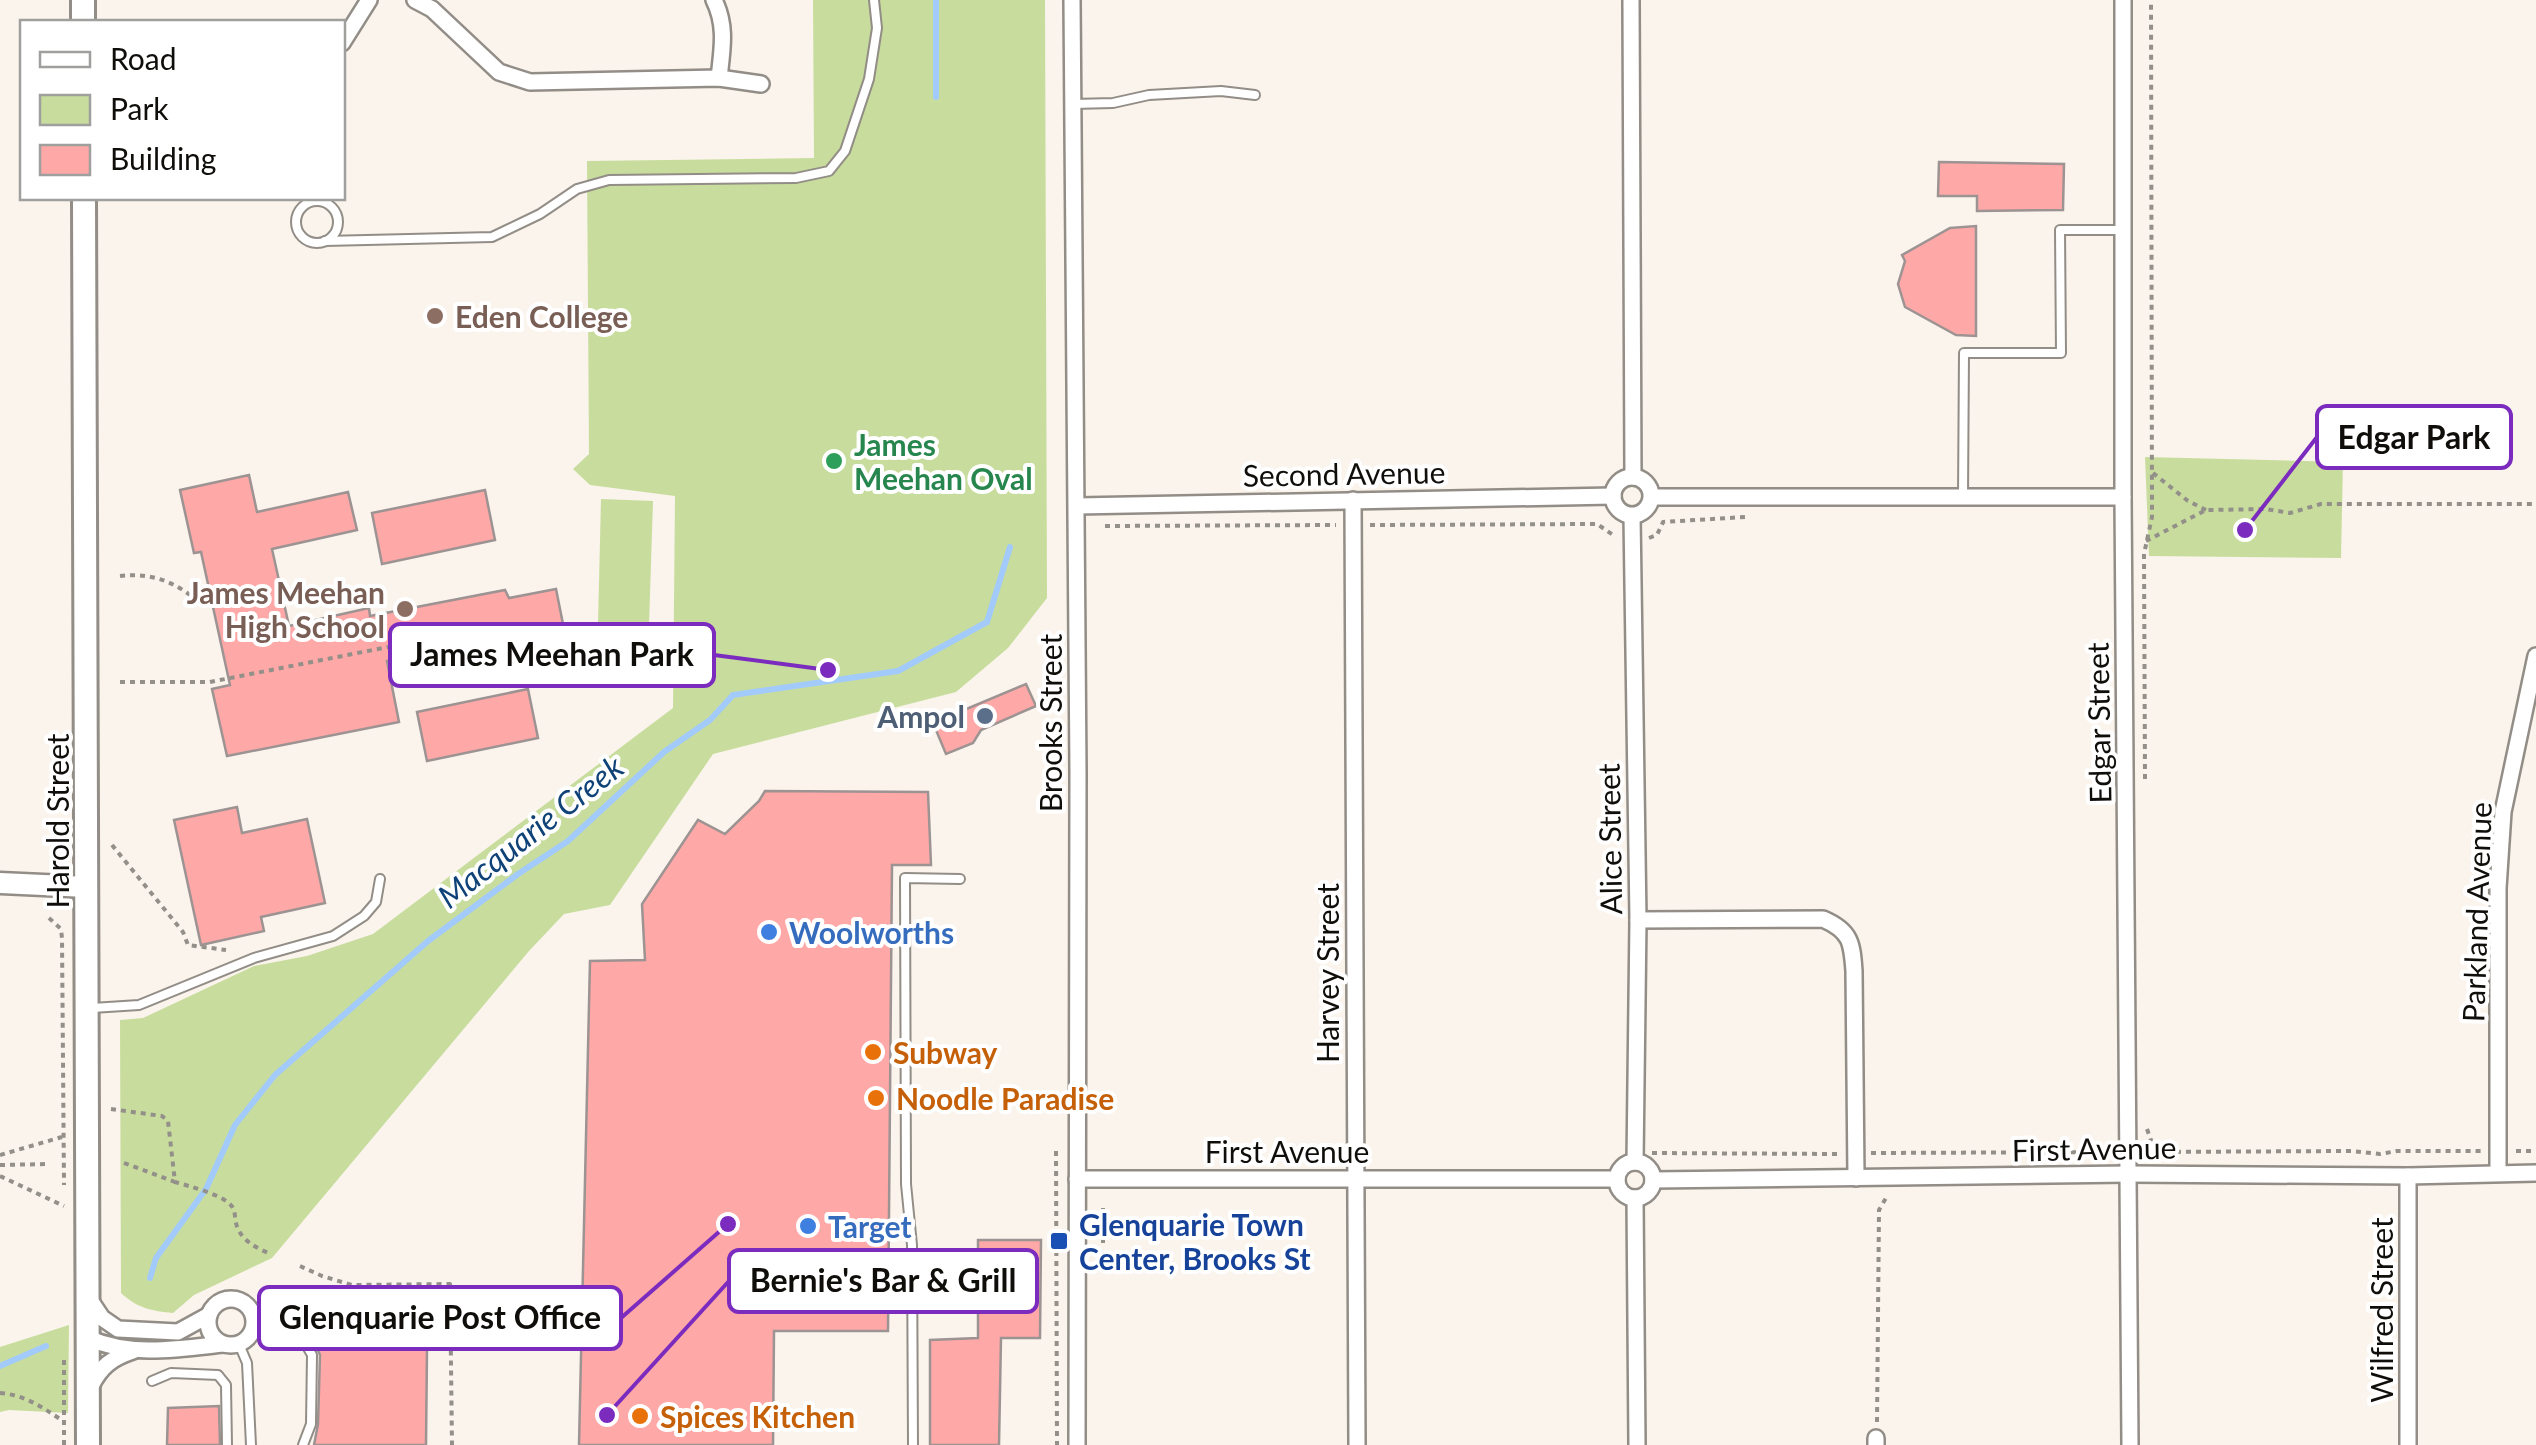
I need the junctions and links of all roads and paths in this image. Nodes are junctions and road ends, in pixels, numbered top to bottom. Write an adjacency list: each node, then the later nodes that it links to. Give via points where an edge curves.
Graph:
1 (369, 0): 9 (street)
2 (415, 0): 10 (street, via 499,72 530,82)
3 (714, 0): 10 (street, via 724,36)
4 (874, 0): 16 (lane, via 869,79 846,151 829,170 796,178 609,180 576,190 492,237)
5 (1072, 0): 13 (street, Brooks Street)
6 (1630, 0): 18 (street)
7 (2124, 0): 15 (street, Edgar Street)
8 (2151, 0): 17 (path)
9 (345, 38)
10 (719, 78): 11 (street)
11 (761, 84)
12 (1255, 95): 13 (lane, via 1222,91)
13 (1073, 104): 25 (street, Brooks Street)
14 (84, 200): 43 (main road, Harold Street)
15 (2123, 230): 21 (lane, via 2060,230 2061,353 1964,353); 22 (street, Edgar Street)
16 (325, 241): 16 (lane, via 300,234 298,215 306,204 319,201 336,212 338,225)
17 (2152, 473): 26 (path); 32 (path)
18 (1632, 477): 19 (street, via 1618,482); 20 (street, via 1646,483)
19 (1612, 496): 23 (street, Second Avenue); 27 (street, via 1618,510)
20 (1652, 496): 21 (street); 27 (street, via 1646,510)
21 (1964, 497): 22 (street)
22 (2123, 497): 54 (street, Edgar Street)
23 (1353, 500): 25 (street, Second Avenue); 68 (street, Harvey Street)
24 (2536, 504): 26 (path, via 2321,504 2290,514)
25 (1076, 506): 70 (street, Brooks Street)
26 (2206, 510): 32 (path)
27 (1632, 516): 45 (street, Alice Street)
28 (1670, 520): 31 (path)
29 (1597, 524): 30 (path)
30 (1616, 537)
31 (1649, 538)
32 (2146, 541): 38 (path)
33 (120, 576): 34 (path, via 170,581)
34 (190, 594)
35 (388, 647): 37 (path, via 210,682)
36 (2536, 656): 52 (street, Parkland Avenue, via 2503,812)
37 (120, 682)
38 (2145, 786)
39 (112, 844): 46 (path, via 188,945)
40 (380, 879): 47 (lane, via 376,902 333,936 254,958 139,1006)
41 (960, 879): 99 (lane, via 906,878)
42 (0, 884): 43 (street)
43 (87, 887): 47 (main road, Harold Street)
44 (49, 918): 66 (path, via 62,938 64,1206)
45 (1638, 920): 57 (street, via 1823,919 1840,926 1853,959); 59 (street, Alice Street)
46 (226, 950)
47 (87, 1008): 80 (main road, Harold Street)
48 (111, 1109): 73 (path, via 168,1121)
49 (2146, 1124): 55 (path, via 2152,1143)
50 (62, 1136): 58 (path)
51 (1056, 1151): 100 (path)
52 (2498, 1151): 53 (path); 55 (path); 63 (street, Parkland Avenue)
53 (2536, 1151)
54 (2129, 1152): 55 (path); 57 (path); 65 (street, Edgar Street)
55 (2164, 1152)
56 (1652, 1154): 57 (path)
57 (1856, 1154): 69 (street)
58 (0, 1155)
59 (1635, 1162): 71 (street); 72 (street, via 1648,1167)
60 (124, 1163): 73 (path)
61 (49, 1164): 62 (path)
62 (0, 1165)
63 (2498, 1172): 64 (street, First Avenue); 67 (street, First Avenue)
64 (2536, 1173)
65 (2129, 1174): 67 (street, First Avenue); 69 (street, First Avenue); 104 (street, Edgar Street)
66 (0, 1176)
67 (2408, 1176): 105 (street, Wilfred Street)
68 (1356, 1178): 70 (street, First Avenue); 71 (street, First Avenue); 102 (street, Harvey Street)
69 (1856, 1178): 72 (street, First Avenue)
70 (1077, 1179): 101 (street, Brooks Street)
71 (1617, 1179): 74 (street, via 1622,1192)
72 (1653, 1180): 74 (street)
73 (175, 1182): 78 (path, via 224,1199 244,1238)
74 (1635, 1198): 103 (street)
75 (1886, 1198): 92 (path, via 1879,1210)
76 (1103, 1208): 77 (path)
77 (1103, 1244)
78 (271, 1254)
79 (300, 1266): 98 (path, via 352,1285 450,1284)
80 (88, 1296): 83 (street); 84 (main road, Harold Street)
81 (209, 1316): 82 (street, via 218,1303 233,1299 251,1310); 83 (street, via 178,1332); 85 (street, via 211,1334)
82 (254, 1326): 85 (street, via 246,1340); 97 (lane, via 305,1343 312,1355 312,1424)
83 (118, 1329): 84 (street)
84 (88, 1338): 86 (street); 89 (main road, Harold Street)
85 (231, 1344): 86 (street); 96 (lane, via 248,1363)
86 (137, 1350): 89 (street, via 99,1370)
87 (64, 1361): 91 (path)
88 (152, 1381): 95 (lane, via 171,1373 218,1375 226,1385)
89 (88, 1392): 94 (main road, Harold Street)
90 (0, 1393): 91 (path, via 32,1401)
91 (64, 1422): 93 (path)
92 (1876, 1442)
93 (64, 1445)
94 (88, 1445)
95 (228, 1445)
96 (251, 1445)
97 (304, 1445)
98 (452, 1445)
99 (913, 1445)
100 (1057, 1445)
101 (1077, 1445)
102 (1357, 1445)
103 (1637, 1445)
104 (2130, 1445)
105 (2408, 1445)

